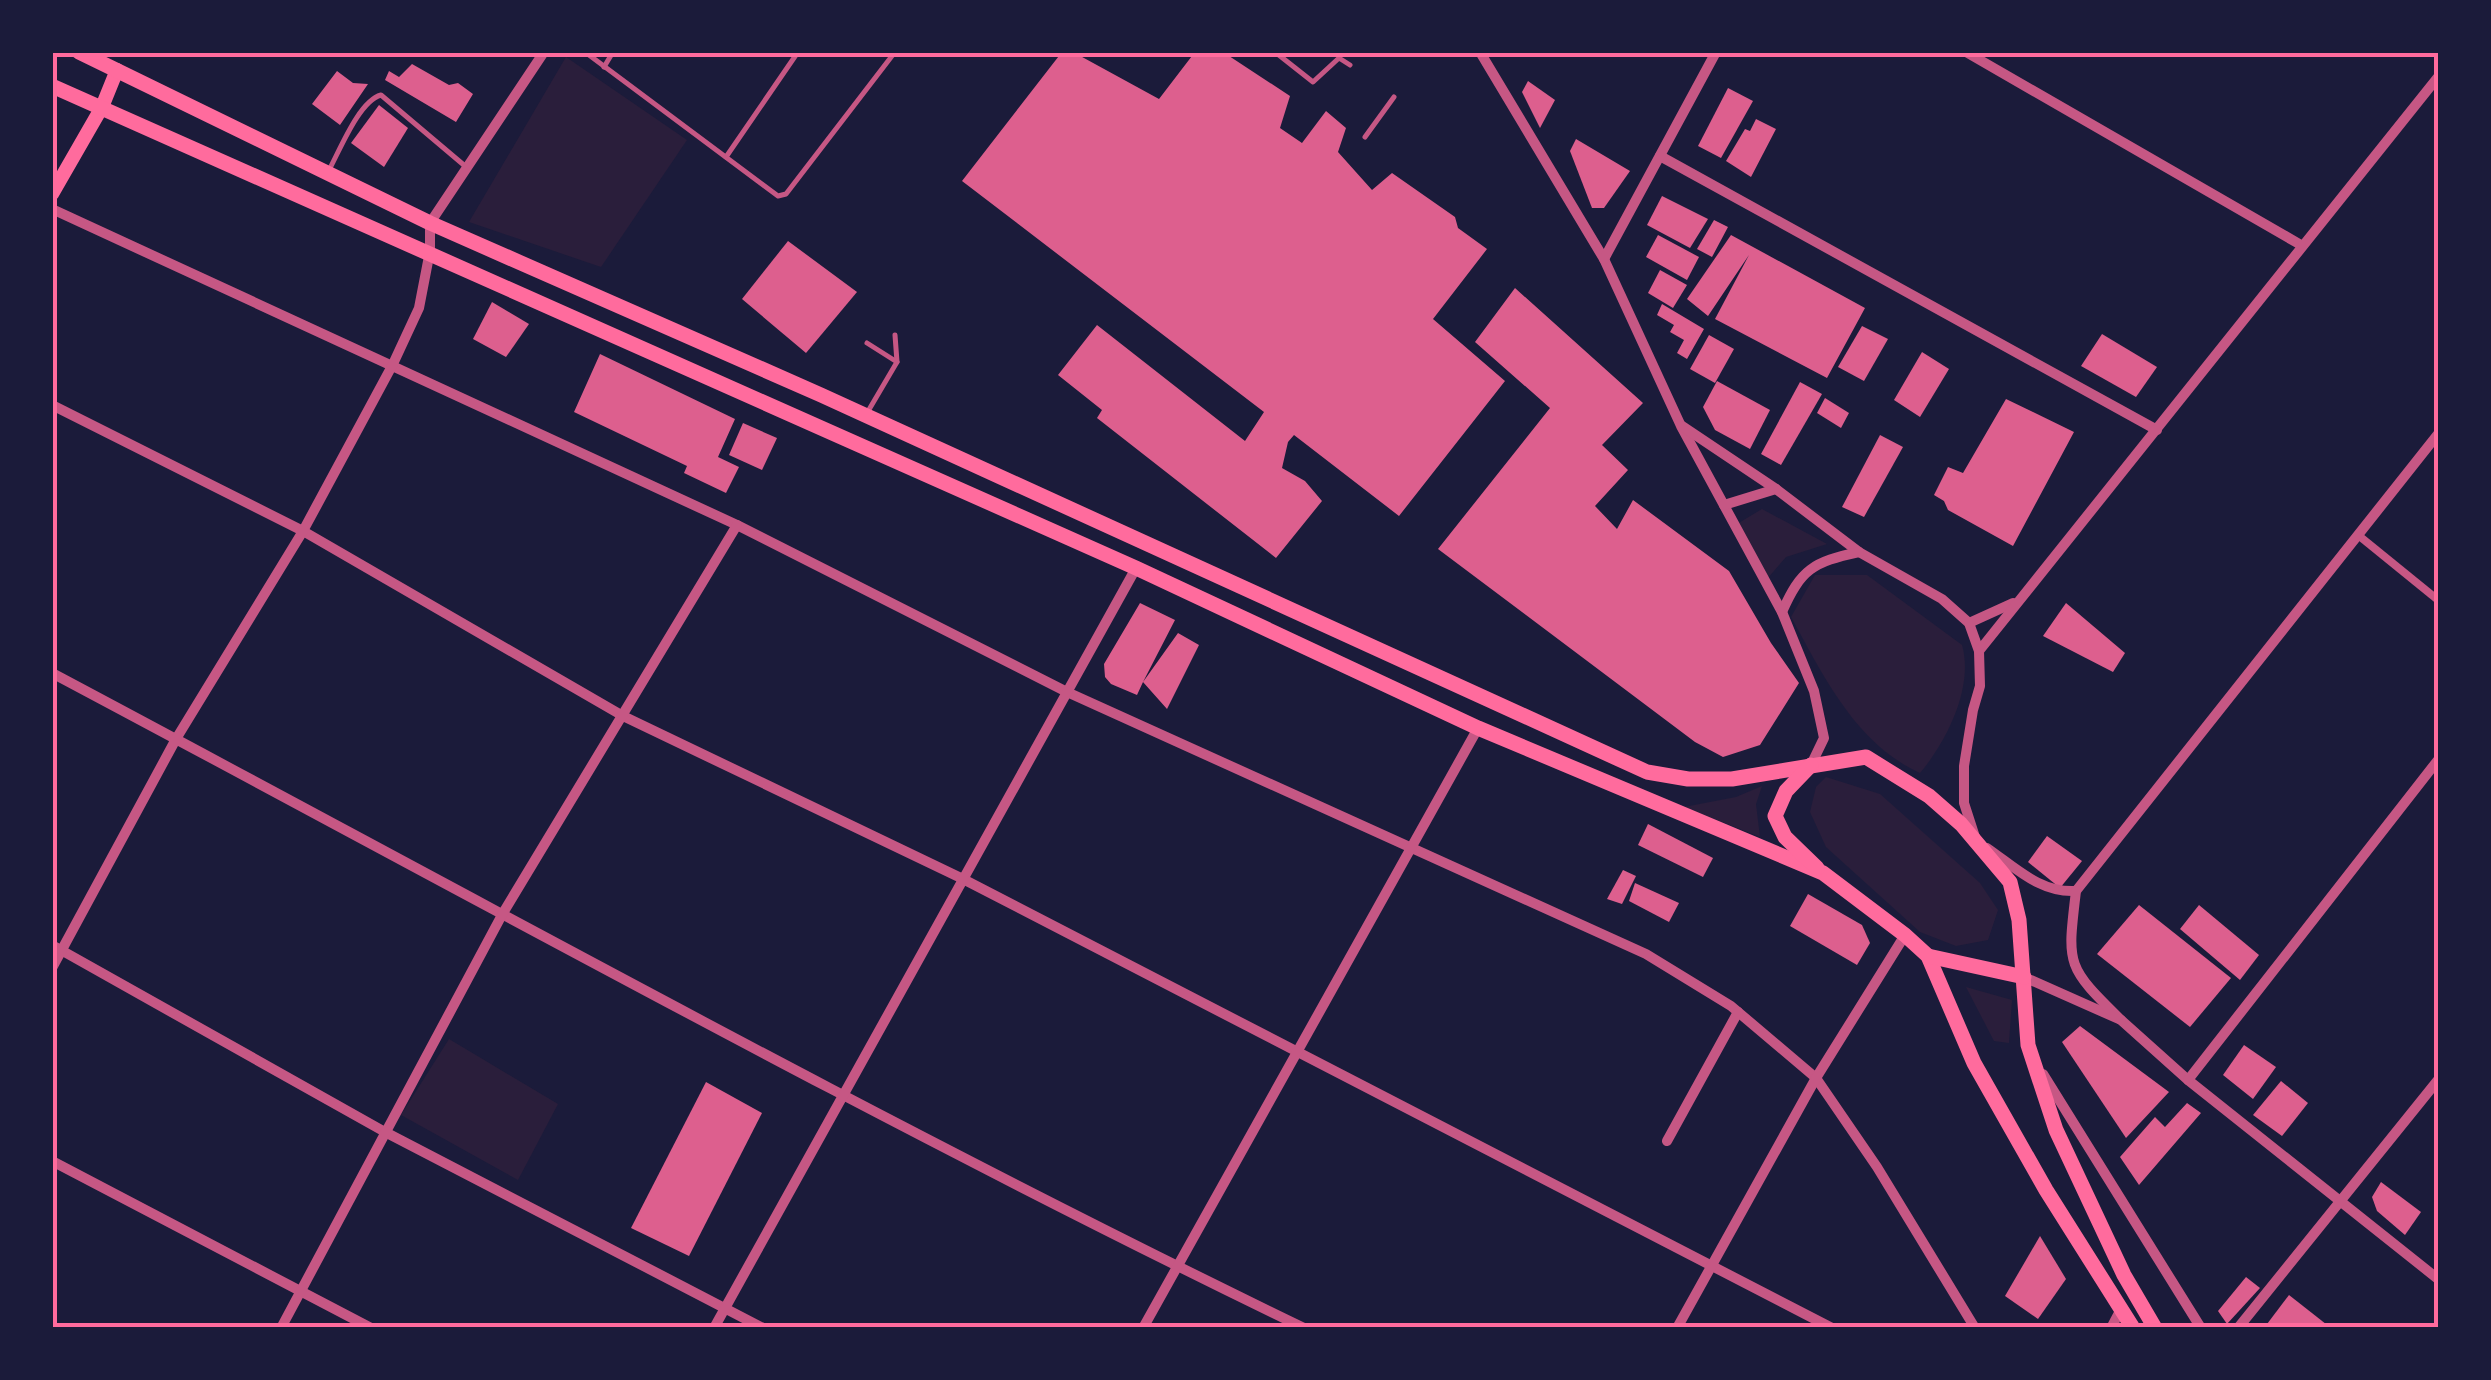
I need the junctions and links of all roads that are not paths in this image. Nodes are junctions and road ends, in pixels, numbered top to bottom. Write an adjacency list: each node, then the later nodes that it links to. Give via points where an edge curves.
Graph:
1 (79, 52): 13 (main road)
2 (544, 52): 21 (street)
3 (585, 52): 12 (lane)
4 (613, 52): 12 (lane)
5 (798, 52): 20 (lane)
6 (895, 52): 20 (lane, via 786,194 778,196)
7 (1275, 52): 11 (lane, via 1313,82 1339,58)
8 (1480, 52): 28 (street)
9 (1716, 52): 19 (street)
10 (1966, 52): 26 (street)
11 (1350, 65)
12 (603, 68): 20 (lane)
13 (117, 70): 17 (main road); 22 (main road)
14 (2438, 77): 26 (street)
15 (52, 86): 17 (main road)
16 (1394, 97): 18 (lane)
17 (102, 107): 23 (main road); 27 (main road)
18 (1366, 137)
19 (1660, 156): 28 (street); 36 (street)
20 (726, 158)
21 (465, 166): 22 (lane, via 381,95 360,114); 25 (street)
22 (328, 172): 25 (main road)
23 (52, 194)
24 (52, 209): 32 (street)
25 (430, 223): 27 (street); 34 (main road)
26 (2301, 245): 36 (street)
27 (430, 251): 32 (street, via 419,308); 44 (main road)
28 (1604, 259): 35 (street)
29 (895, 334): 31 (lane)
30 (867, 343): 31 (lane)
31 (897, 362): 34 (lane)
32 (393, 364): 40 (street); 41 (street)
33 (52, 405): 41 (street)
34 (865, 415): 56 (main road, via 1647,772 1732,779)
35 (1681, 426): 38 (street); 39 (street)
36 (2157, 430): 45 (street)
37 (2438, 434): 42 (street)
38 (1776, 488): 39 (street); 43 (street)
39 (1724, 505): 47 (street)
40 (736, 525): 51 (street); 52 (street)
41 (303, 531): 52 (street); 54 (street)
42 (2358, 535): 46 (street); 61 (street)
43 (1859, 552): 47 (street, via 1827,559 1796,580); 48 (street, via 1942,599)
44 (1136, 568): 51 (street); 53 (main road)
45 (2018, 600): 48 (street); 49 (street)
46 (2438, 600)
47 (1782, 612): 56 (street, via 1814,691 1824,738)
48 (1969, 623): 49 (street)
49 (1980, 651): 57 (street, via 1964,766 1964,803)
50 (52, 674): 54 (street)
51 (1067, 692): 58 (street); 60 (street)
52 (623, 716): 60 (street); 62 (street)
53 (1478, 728): 58 (street); 59 (main road)
54 (176, 739): 62 (street); 64 (street)
55 (2438, 760): 73 (street)
56 (1811, 765): 57 (main road, via 1866,757 1929,796); 59 (main road, via 1786,791 1775,816 1785,837)
57 (1976, 840): 61 (street, via 2040,886); 67 (main road, via 2010,882)
58 (1414, 846): 68 (street, via 1646,954); 71 (street)
59 (1822, 873): 63 (main road)
60 (961, 878): 71 (street); 75 (street)
61 (2076, 890): 69 (street, via 2069,951 2082,982)
62 (503, 913): 75 (street); 76 (street)
63 (1906, 934): 65 (main road); 72 (street)
64 (58, 948): 66 (street); 76 (street)
65 (1928, 956): 67 (main road); 85 (main road, via 1974,1062)
66 (52, 968)
67 (2024, 977): 69 (street); 70 (main road)
68 (1738, 1012): 72 (street); 77 (street)
69 (2121, 1020): 73 (street)
70 (2028, 1045): 97 (main road, via 2056,1130); 98 (street)
71 (1298, 1053): 80 (street); 81 (street)
72 (1816, 1078): 80 (street); 94 (street)
73 (2188, 1080): 79 (street)
74 (2438, 1080): 79 (street)
75 (843, 1094): 81 (street); 84 (street)
76 (385, 1132): 83 (street); 84 (street)
77 (1668, 1140)
78 (52, 1161): 83 (street)
79 (2342, 1202): 82 (street); 99 (street)
80 (1714, 1264): 92 (street); 93 (street)
81 (1178, 1267): 90 (street); 91 (street)
82 (2438, 1278)
83 (302, 1291): 86 (street); 87 (street)
84 (725, 1308): 88 (street); 89 (street)
85 (2122, 1308): 95 (street); 96 (main road)
86 (282, 1328)
87 (372, 1328)
88 (714, 1328)
89 (764, 1328)
90 (1143, 1328)
91 (1304, 1328)
92 (1677, 1328)
93 (1832, 1328)
94 (1975, 1328)
95 (2110, 1328)
96 (2133, 1328)
97 (2155, 1328)
98 (2202, 1328)
99 (2238, 1328)

